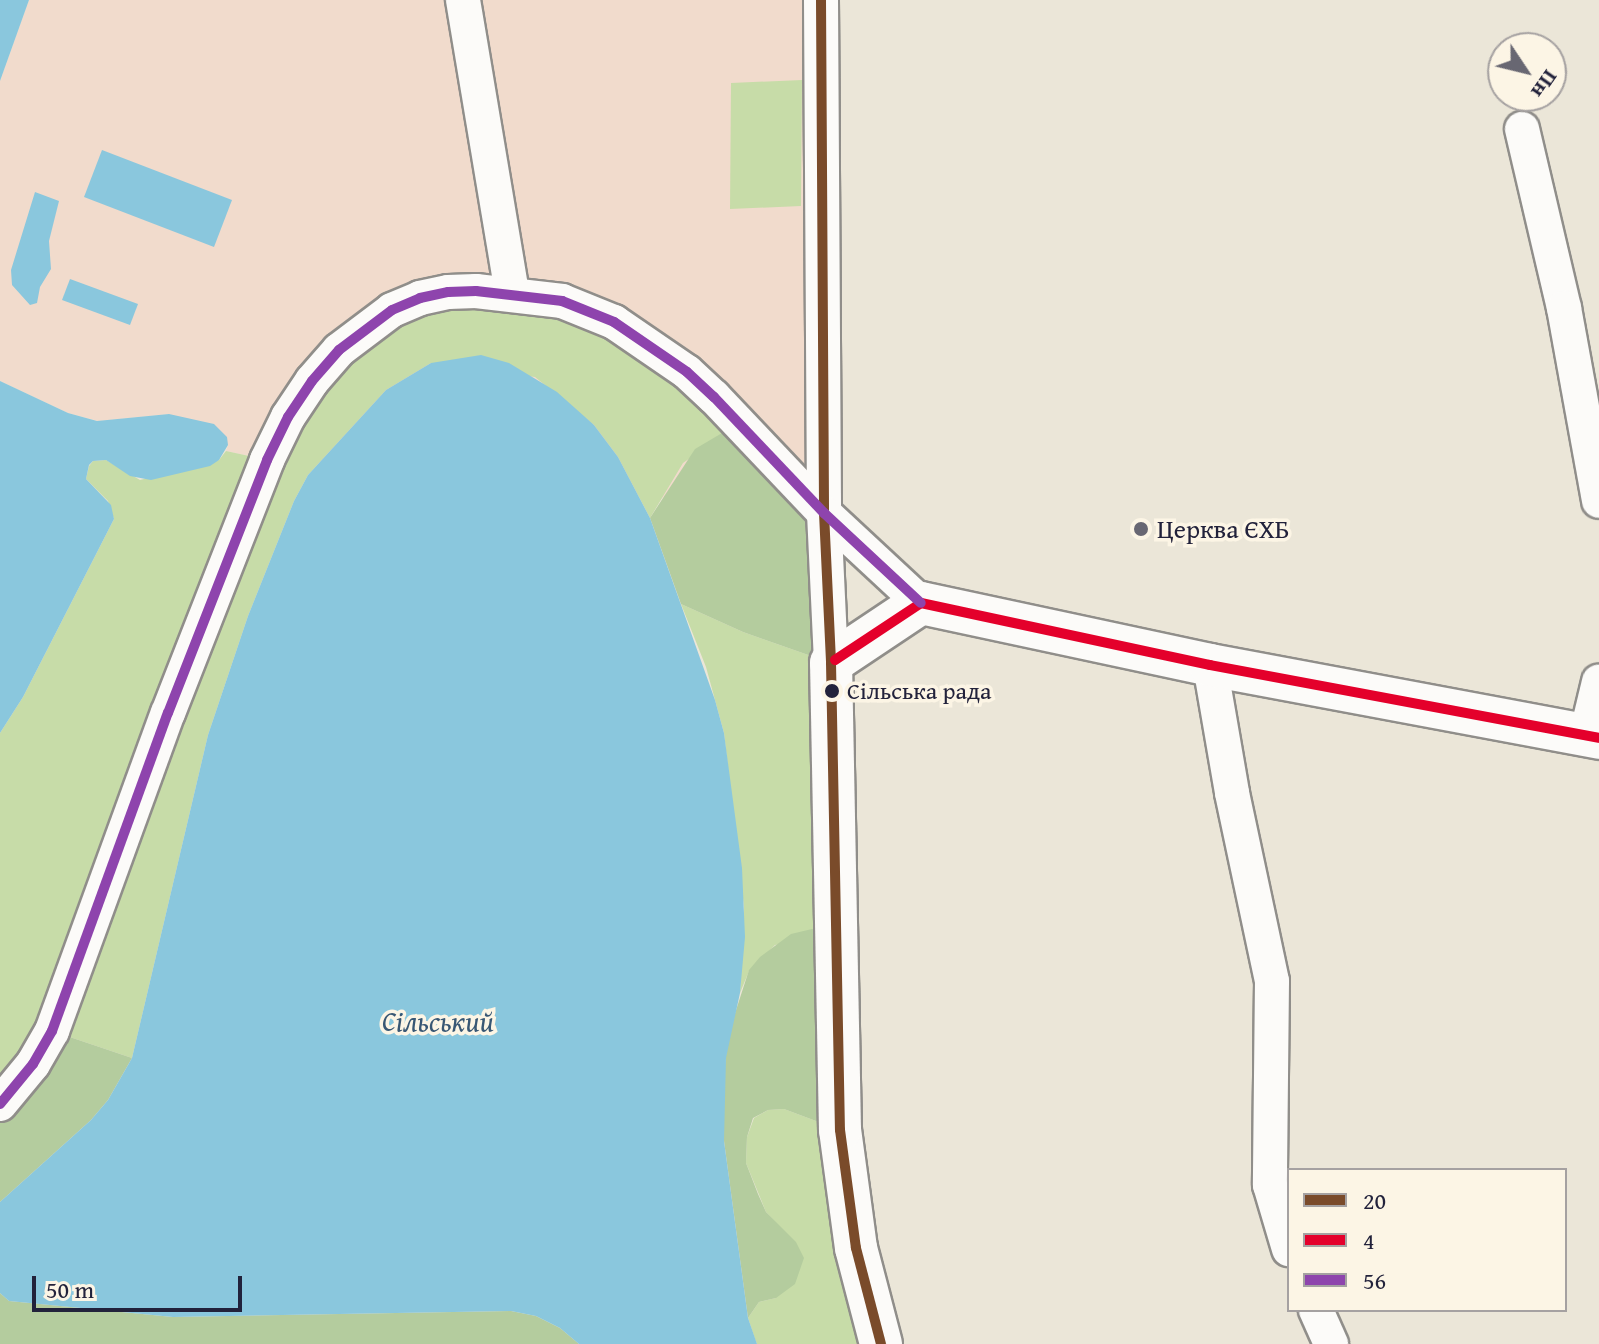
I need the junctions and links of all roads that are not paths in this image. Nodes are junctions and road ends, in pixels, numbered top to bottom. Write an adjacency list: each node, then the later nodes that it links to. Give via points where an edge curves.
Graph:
1 (463, 0): 4 (street)
2 (821, 0): 6 (street)
3 (1522, 129): 5 (street, via 1564,308)
4 (512, 294): 6 (street, via 562,301 637,336 714,397); 12 (street, via 448,292 392,310 339,350 288,417 178,684 52,1031)
5 (1599, 501)
6 (824, 513): 7 (street); 8 (street)
7 (921, 603): 8 (street); 9 (street)
8 (831, 663): 15 (street, via 840,1130 856,1248)
9 (1210, 665): 11 (street); 13 (street, via 1272,981 1270,1185)
10 (1599, 682): 11 (street)
11 (1593, 737)
12 (0, 1104)
13 (1287, 1242)
14 (1317, 1312): 16 (street)
15 (881, 1344)
16 (1331, 1344)

